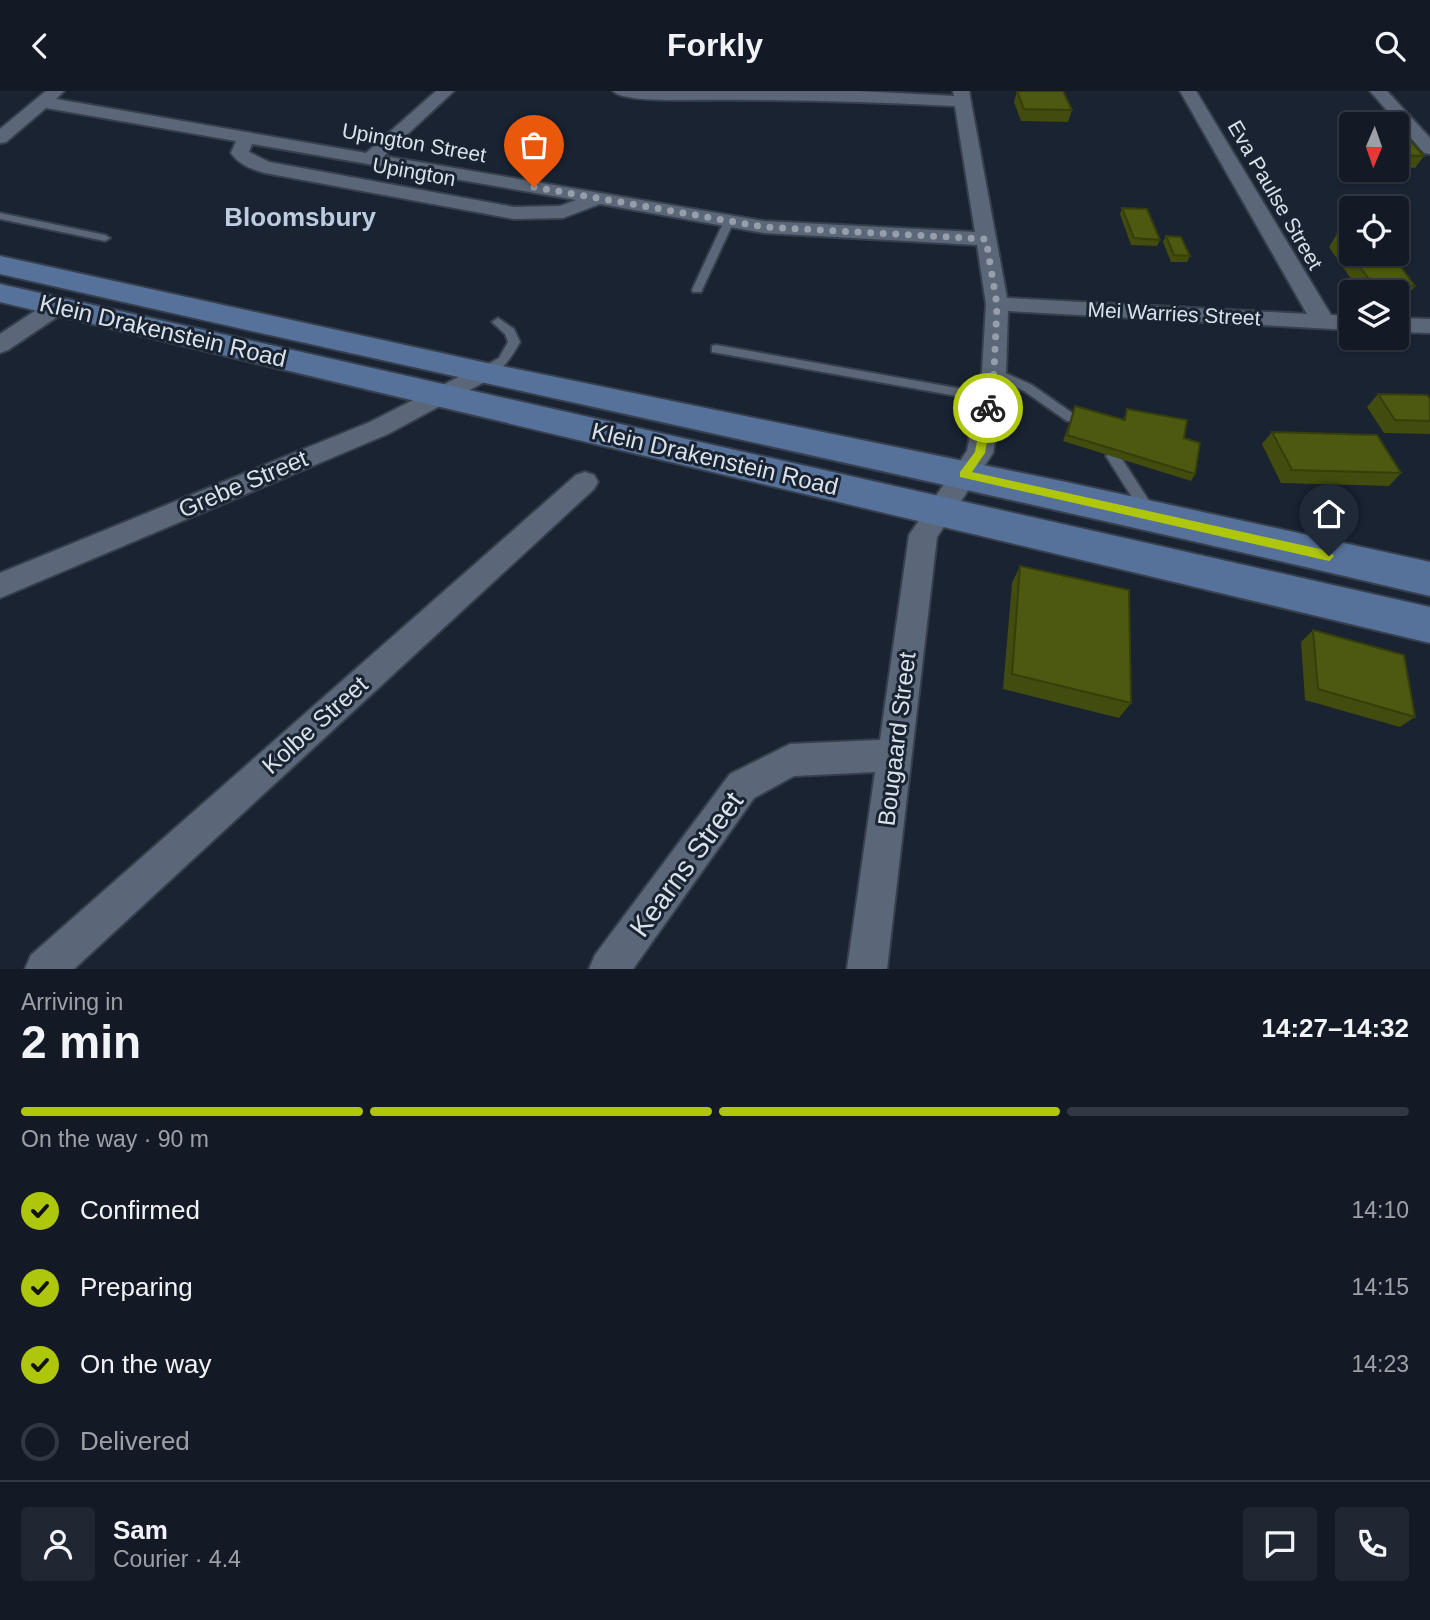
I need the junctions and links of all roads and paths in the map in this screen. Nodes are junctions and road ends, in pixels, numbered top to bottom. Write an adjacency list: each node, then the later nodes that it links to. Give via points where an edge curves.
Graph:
1 (446, 91): 10 (street)
2 (621, 91): 5 (street)
3 (1188, 91): 21 (street, Eva Paulse Street)
4 (1378, 91): 9 (street)
5 (962, 96): 15 (street, Bougaard Street)
6 (50, 97): 7 (street, Upington Street); 8 (street)
7 (246, 137): 10 (street, Upington Street); 11 (street, Upington, via 240,153 265,167 514,213 563,212)
8 (0, 138)
9 (1430, 149)
10 (370, 159): 11 (street, Upington Street)
11 (599, 198): 13 (street, Upington Street)
12 (0, 216): 14 (lane)
13 (729, 221): 15 (street, Upington Street, via 764,227); 17 (lane)
14 (105, 238)
15 (986, 239): 19 (street, Bougaard Street)
16 (0, 264): 29 (main road, Klein Drakenstein Road)
17 (697, 290)
18 (0, 293): 20 (main road, Klein Drakenstein Road)
19 (997, 305): 21 (street, Mei Warries Street); 28 (street, Bougaard Street)
20 (58, 306): 26 (street); 30 (main road, Klein Drakenstein Road)
21 (1323, 321): 23 (street, Mei Warries Street)
22 (498, 322): 29 (lane, via 514,342 505,361)
23 (1339, 322)
24 (1409, 325): 25 (street)
25 (1430, 326)
26 (0, 345)
27 (716, 349): 31 (lane)
28 (994, 372): 31 (street, Bougaard Street); 32 (lane, via 1028,388)
29 (482, 373): 30 (street, Grebe Street); 34 (main road, Klein Drakenstein Road)
30 (440, 395): 36 (main road, Klein Drakenstein Road); 39 (street, Grebe Street, via 379,428)
31 (990, 398): 34 (street, Bougaard Street, via 980,453)
32 (1071, 418)
33 (1113, 456): 37 (lane)
34 (964, 474): 36 (street, Bougaard Street); 37 (main road, Klein Drakenstein Road)
35 (585, 482): 42 (street, Kolbe Street)
36 (937, 512): 40 (main road, Klein Drakenstein Road); 41 (street, Bougaard Street, via 923,535)
37 (1151, 516): 38 (main road, Klein Drakenstein Road)
38 (1430, 579)
39 (0, 586)
40 (1430, 625)
41 (895, 755): 43 (street, Kearns Street, via 790,760 742,786); 44 (street, Bougaard Street)
42 (44, 969)
43 (609, 969)
44 (867, 969)

